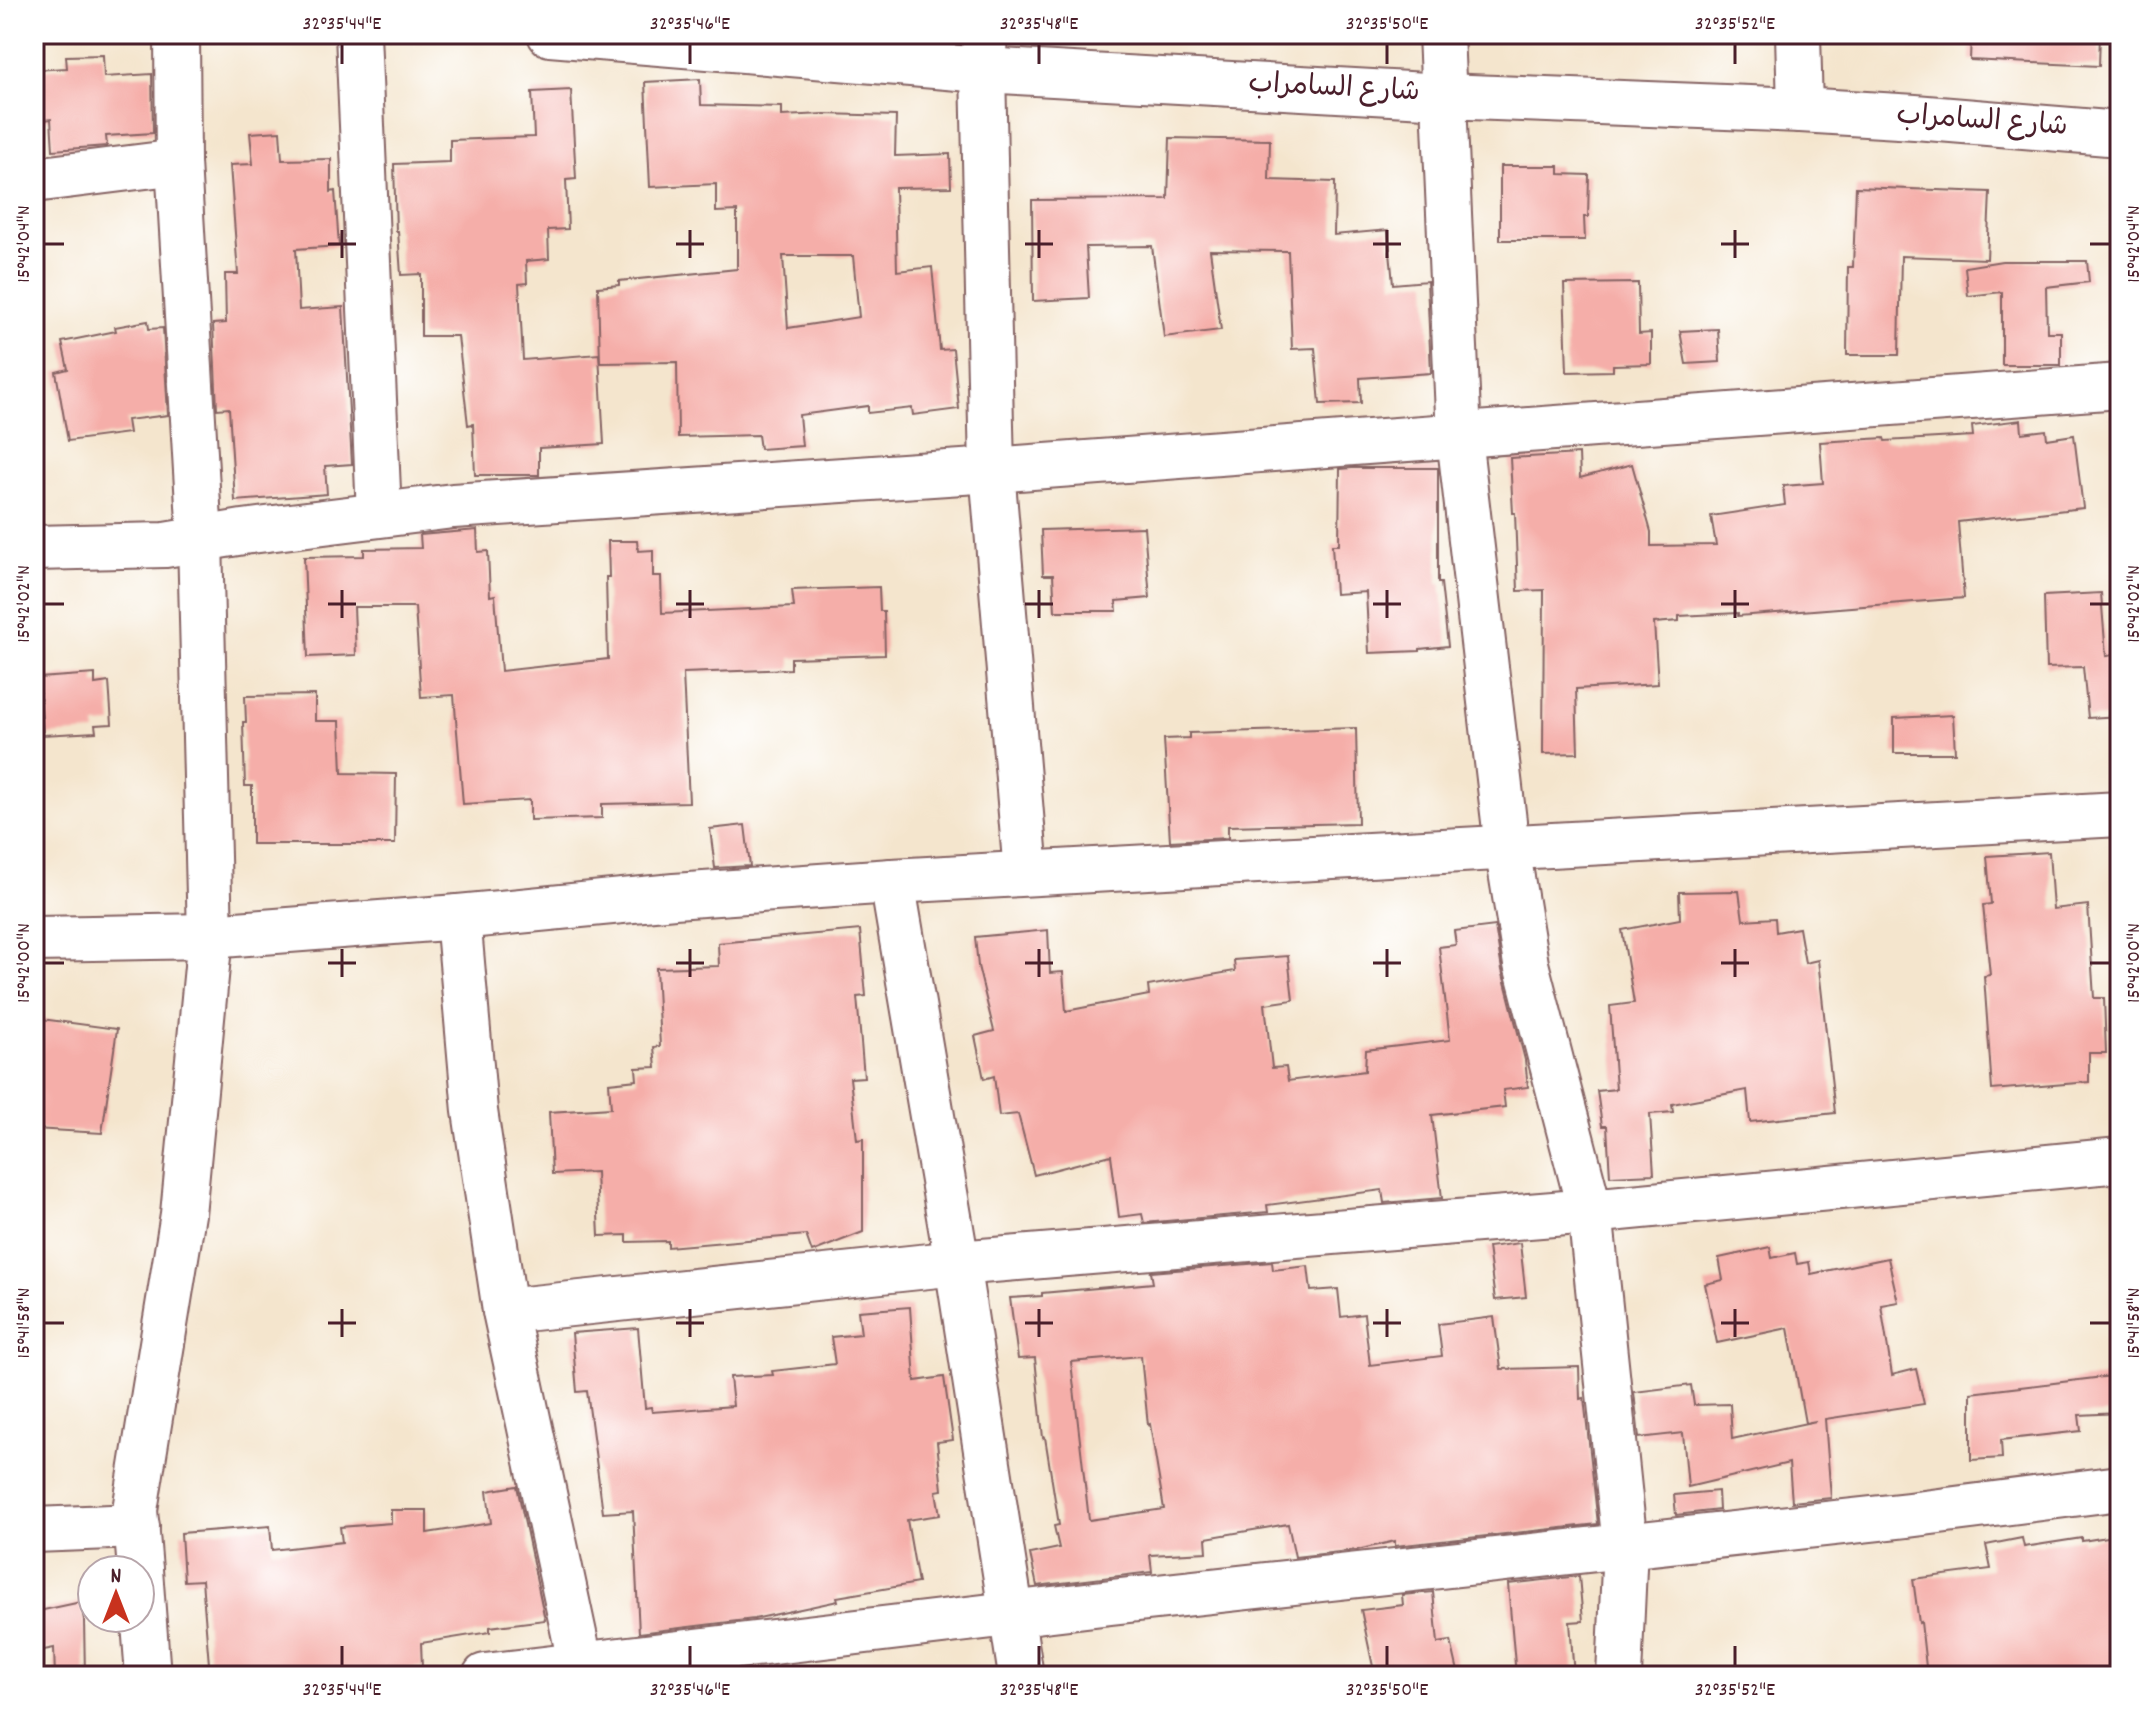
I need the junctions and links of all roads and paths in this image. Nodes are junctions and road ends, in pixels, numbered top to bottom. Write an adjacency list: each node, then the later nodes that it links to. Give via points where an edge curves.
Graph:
1 (177, 34): 10 (street)
2 (358, 34): 15 (street)
3 (550, 34): 6 (street, شارع السامراب)
4 (1441, 34): 7 (street)
5 (1798, 34): 8 (street)
6 (984, 52): 7 (street, شارع السامراب); 14 (street)
7 (1444, 96): 8 (street, شارع السامراب); 13 (street)
8 (1800, 110): 9 (street, شارع السامراب)
9 (2120, 134)
10 (178, 162): 11 (street); 16 (street)
11 (34, 180)
12 (2120, 386): 13 (street)
13 (1459, 437): 14 (street); 19 (street)
14 (992, 470): 15 (street); 20 (street)
15 (379, 514): 16 (street)
16 (200, 539): 17 (street, via 165,545); 23 (street)
17 (34, 548)
18 (2120, 814): 19 (street)
19 (1507, 847): 20 (street); 26 (street, via 1526,964)
20 (1026, 873): 21 (street)
21 (892, 881): 22 (street); 27 (street)
22 (458, 917): 23 (street); 28 (street, via 475,1111)
23 (210, 936): 24 (street); 30 (street, via 183,1214 135,1510)
24 (34, 939)
25 (2120, 1160): 26 (street)
26 (1590, 1211): 27 (street); 32 (street)
27 (957, 1263): 28 (street); 34 (street)
28 (505, 1311): 36 (street)
29 (2120, 1488): 32 (street)
30 (137, 1526): 31 (street); 33 (street)
31 (34, 1530)
32 (1625, 1546): 34 (street); 40 (street)
33 (139, 1554)
34 (1011, 1614): 36 (street); 39 (street)
35 (145, 1634): 37 (street)
36 (582, 1671): 38 (street)
37 (148, 1676)
38 (485, 1676)
39 (1021, 1676)
40 (1619, 1676)

